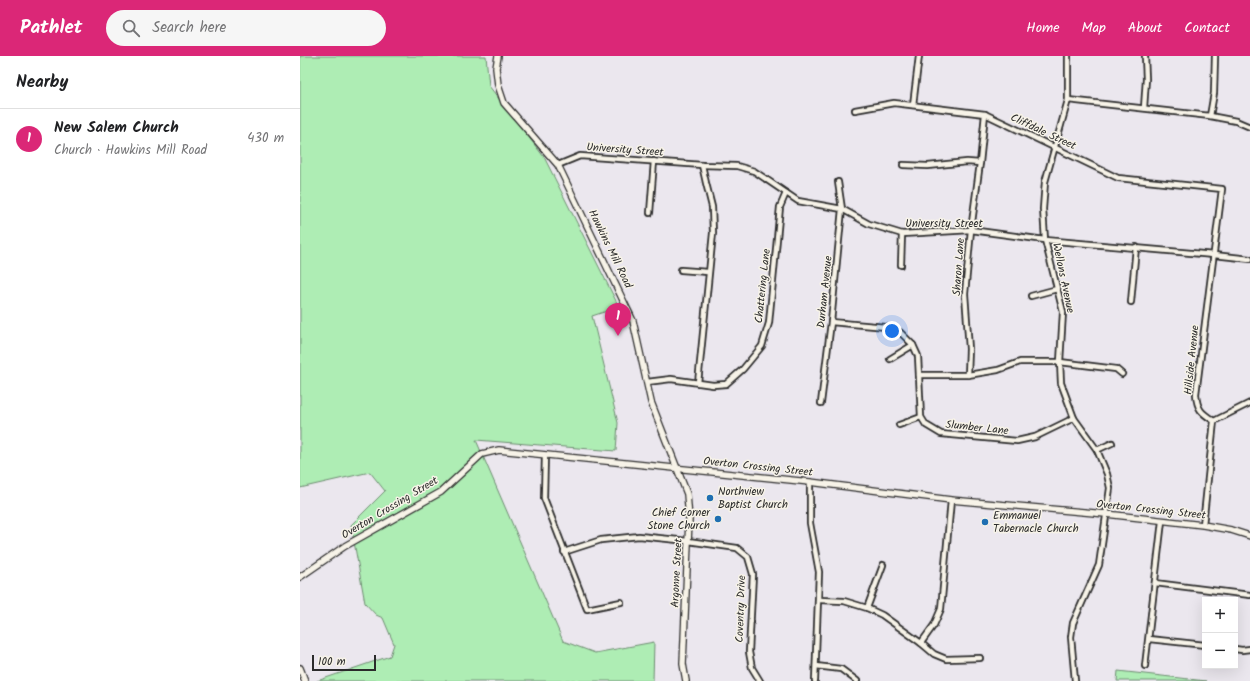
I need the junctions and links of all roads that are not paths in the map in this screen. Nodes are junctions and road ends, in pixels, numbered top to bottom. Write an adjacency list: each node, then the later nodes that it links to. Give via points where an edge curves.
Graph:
1 (498, 56): 16 (street, Hawkins Mill Road, via 498,85 504,103)
2 (920, 56): 7 (street)
3 (1068, 56): 6 (street, Wellons Avenue)
4 (1145, 56): 8 (street)
5 (1215, 56): 11 (street, via 1214,93)
6 (1068, 100): 8 (street); 13 (street, Wellons Avenue)
7 (913, 105): 9 (street, Cliffdale Street, via 894,103); 10 (street, Cliffdale Street)
8 (1144, 108): 11 (street)
9 (855, 110)
10 (985, 114): 13 (street, Cliffdale Street); 15 (street, Sharon Lane)
11 (1210, 116): 12 (street, via 1236,121)
12 (1250, 127)
13 (1055, 148): 20 (street, Cliffdale Street, via 1118,178); 26 (street, Wellons Avenue, via 1045,182)
14 (654, 161): 16 (street, University Street, via 580,156); 17 (street, University Street); 23 (street)
15 (980, 163): 18 (street); 24 (street, Sharon Lane)
16 (558, 164): 43 (street, Hawkins Mill Road, via 633,320)
17 (702, 165): 21 (street, University Street, via 737,166 754,171); 32 (street, via 712,207 713,233)
18 (903, 165)
19 (838, 182): 22 (street, Durham Avenue)
20 (1222, 189): 28 (street, Hillside Avenue)
21 (786, 193): 22 (street, University Street, via 798,201); 44 (street, Chattering Lane, via 780,207 769,323 762,346 726,384)
22 (842, 209): 25 (street, University Street, via 869,224); 36 (street, Durham Avenue)
23 (650, 213)
24 (971, 230): 25 (street, University Street); 26 (street, University Street); 42 (street, Sharon Lane, via 965,294)
25 (902, 234): 30 (street)
26 (1045, 240): 27 (street, University Street); 33 (street, Wellons Avenue)
27 (1136, 248): 28 (street, University Street); 35 (street)
28 (1214, 254): 29 (street, University Street); 49 (street, Hillside Avenue, via 1196,394 1201,412)
29 (1250, 259)
30 (901, 265)
31 (681, 270): 32 (street)
32 (708, 272): 44 (street)
33 (1057, 288): 34 (street); 39 (street, Wellons Avenue, via 1063,312)
34 (1031, 296)
35 (1131, 302)
36 (831, 322): 37 (street, via 886,327 900,332); 45 (street, Durham Avenue)
37 (913, 345): 38 (street); 41 (street, via 918,356)
38 (890, 359)
39 (1060, 362): 40 (street, via 1116,369); 42 (street, via 1020,362 998,370); 48 (street, Wellons Avenue, via 1061,383)
40 (1122, 374)
41 (919, 375): 42 (street); 47 (street)
42 (968, 375)
43 (647, 382): 44 (street, Chattering Lane, via 671,379); 54 (street, Hawkins Mill Road, via 651,402)
44 (698, 383)
45 (821, 403)
46 (1250, 403): 49 (street)
47 (921, 417): 48 (street, Slumber Lane, via 926,425 942,434 1017,441 1035,437); 50 (street)
48 (1074, 418): 52 (street, Wellons Avenue)
49 (1214, 421): 59 (street)
50 (899, 425)
51 (1112, 443): 52 (street)
52 (1097, 450): 57 (street, Wellons Avenue, via 1110,488)
53 (545, 455): 54 (street, Overton Crossing Street); 62 (street, via 544,498); 64 (street, Overton Crossing Street, via 499,450 482,454 440,492 345,546)
54 (676, 468): 55 (street, Overton Crossing Street); 61 (street, Argonne Street, via 687,494)
55 (810, 482): 56 (street, Overton Crossing Street); 67 (street, via 810,523 819,572)
56 (951, 500): 57 (street, Overton Crossing Street); 71 (street, via 941,608 934,625)
57 (1106, 514): 58 (street, Overton Crossing Street); 84 (street, Wellons Avenue, via 1099,565 1073,623 1071,637)
58 (1162, 521): 59 (street, Overton Crossing Street); 65 (street)
59 (1203, 525): 60 (street, Overton Crossing Street)
60 (1250, 536)
61 (688, 541): 62 (street, Coventry Drive, via 639,536 601,540); 80 (street, Argonne Street, via 683,664); 81 (street, Coventry Drive, via 737,548 748,557 753,574 749,652 752,668)
62 (564, 552): 68 (street, via 587,609)
63 (883, 565): 69 (street)
64 (300, 577)
65 (1155, 583): 66 (street); 70 (street)
66 (1250, 594)
67 (819, 600): 69 (street, via 844,601); 76 (street)
68 (621, 602)
69 (867, 608): 71 (street, via 882,615)
70 (1149, 639): 72 (street); 77 (street)
71 (921, 643): 75 (street, via 934,654 946,659)
72 (1202, 645)
73 (1250, 648): 74 (street)
74 (1238, 649)
75 (980, 658)
76 (816, 666): 82 (street); 83 (street, via 841,668)
77 (1145, 666)
78 (300, 668): 79 (street)
79 (305, 681)
80 (686, 681)
81 (760, 681)
82 (815, 681)
83 (857, 681)
84 (1075, 681)

